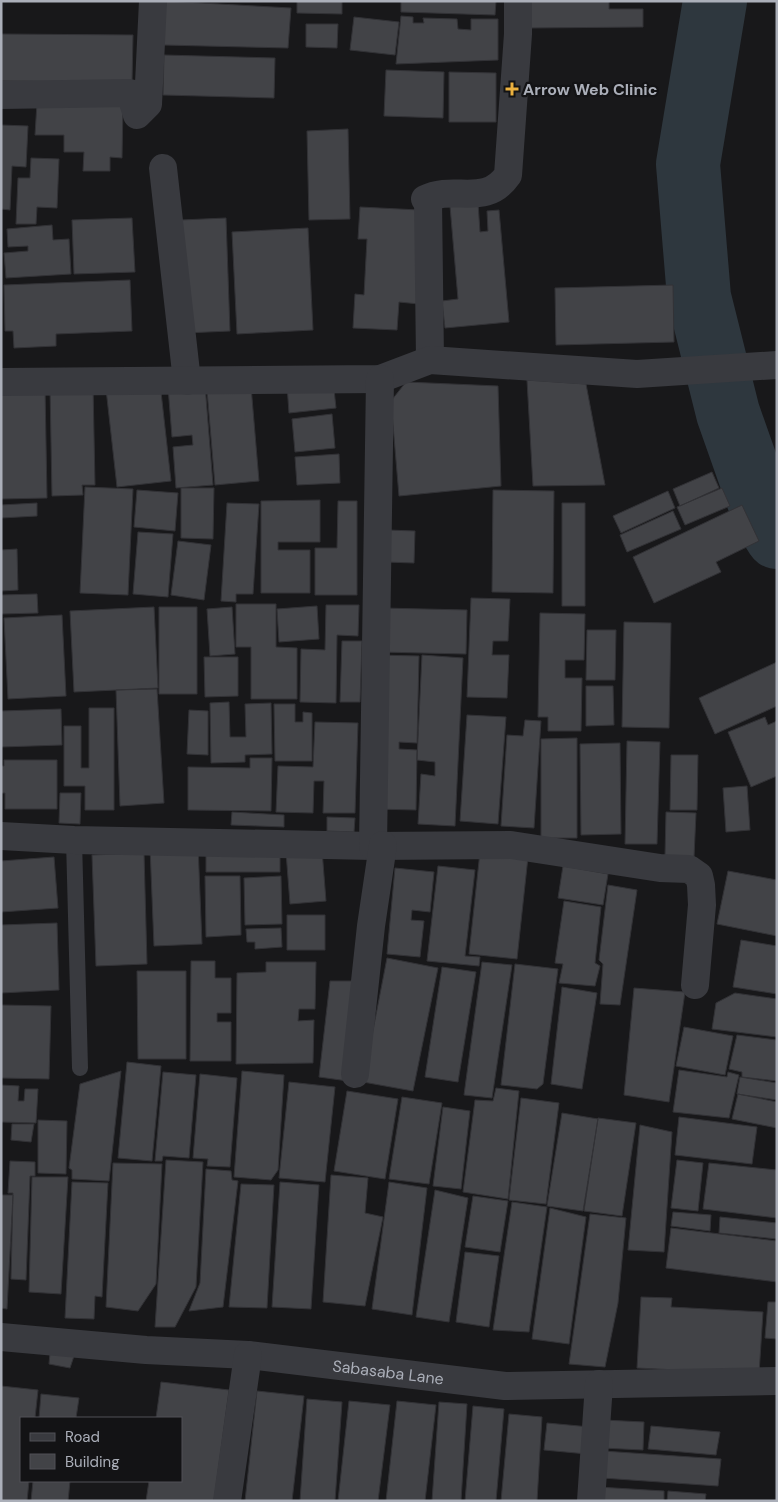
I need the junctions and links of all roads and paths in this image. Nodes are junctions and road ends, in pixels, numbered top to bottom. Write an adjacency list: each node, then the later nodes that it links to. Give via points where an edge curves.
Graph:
1 (153, 1): 3 (street, via 148,104 137,115 130,94)
2 (518, 1): 5 (street, via 508,175 500,187 490,192 434,194 425,199 428,200)
3 (1, 95)
4 (163, 168): 8 (street)
5 (430, 360): 6 (street, via 637,374); 7 (street)
6 (777, 365)
7 (380, 379): 8 (street); 12 (street)
8 (188, 380): 9 (street)
9 (1, 382)
10 (1, 836): 11 (street)
11 (74, 840): 12 (street); 14 (lane)
12 (378, 846): 13 (street, via 511,845 660,868 689,869 699,876 701,885); 15 (street)
13 (695, 985)
14 (80, 1068)
15 (355, 1074)
16 (1, 1337): 17 (street, Sabasaba Lane)
17 (248, 1355): 19 (street, Sabasaba Lane, via 505,1386); 20 (street)
18 (777, 1381): 19 (street, Sabasaba Lane)
19 (599, 1384): 21 (street)
20 (227, 1501)
21 (591, 1501)

